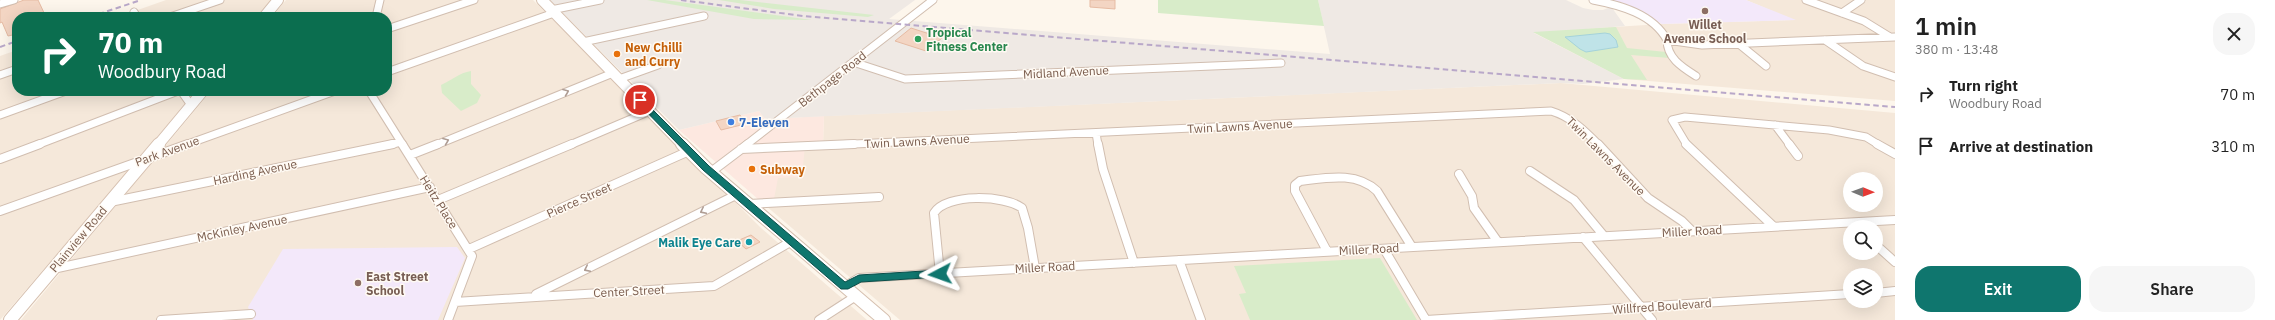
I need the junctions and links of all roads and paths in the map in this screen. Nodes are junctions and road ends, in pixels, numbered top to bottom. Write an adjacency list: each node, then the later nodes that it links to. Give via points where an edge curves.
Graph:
1 (14, 0): 12 (street)
2 (220, 0): 14 (street)
3 (278, 0): 15 (main road)
4 (380, 0): 16 (street)
5 (474, 0): 19 (street)
6 (542, 0): 13 (main road)
7 (600, 0): 13 (street)
8 (933, 0): 25 (street, Bethpage Road)
9 (1593, 0): 21 (street, via 1622,8 1649,20 1662,30)
10 (1806, 0): 17 (street)
11 (1861, 0): 17 (street)
12 (0, 4)
13 (553, 11): 23 (main road); 29 (street)
14 (185, 12)
15 (268, 12)
16 (377, 12)
17 (1842, 13): 20 (street)
18 (704, 16): 23 (street)
19 (392, 27)
20 (1893, 37): 22 (street)
21 (1667, 40): 24 (street, via 1697,45); 33 (street, via 1671,56)
22 (1825, 40): 24 (street); 34 (street, via 1863,66)
23 (583, 42): 32 (main road)
24 (1739, 44): 28 (street)
25 (853, 62): 26 (street, Midland Avenue, via 905,79); 47 (street, Bethpage Road)
26 (1281, 63)
27 (658, 65): 32 (street)
28 (1766, 66)
29 (392, 70)
30 (12, 71): 31 (street)
31 (0, 75)
32 (616, 76): 42 (main road); 50 (street, one-way to 32)
33 (1696, 76)
34 (1895, 78)
35 (52, 96): 43 (street)
36 (165, 96): 53 (street)
37 (185, 96): 41 (street)
38 (198, 96): 41 (main road, Plainview Road)
39 (321, 96): 52 (street, Park Avenue)
40 (372, 96): 46 (street, Heitz Place)
41 (191, 105): 52 (main road, Plainview Road)
42 (650, 111): 48 (main road); 60 (street)
43 (0, 115)
44 (1775, 125): 49 (street, via 1829,130 1866,137); 51 (street); 67 (street, via 1685,117 1672,120 1695,153)
45 (1096, 133): 47 (street, Twin Lawns Avenue); 68 (street, Twin Lawns Avenue, via 1560,112 1576,122 1647,197 1678,217); 80 (street, via 1103,170)
46 (401, 142): 50 (street, Heitz Place); 61 (street, Harding Avenue)
47 (741, 149): 55 (street, Bethpage Road)
48 (689, 151): 55 (main road); 74 (street, Pierce Street)
49 (1895, 154)
50 (410, 155): 57 (street, Heitz Place)
51 (1798, 156)
52 (146, 158): 61 (main road, Plainview Road); 63 (street, Park Avenue)
53 (0, 160)
54 (1530, 171): 69 (street, via 1574,200)
55 (711, 172): 58 (main road)
56 (1459, 174): 72 (street, via 1472,196 1474,208)
57 (430, 187): 60 (street, Heitz Place); 81 (street, McKinley Avenue)
58 (738, 194): 62 (main road); 88 (street, one-way to 88)
59 (879, 197): 62 (street)
60 (438, 200): 74 (street, Heitz Place)
61 (109, 202): 81 (main road, Plainview Road)
62 (748, 204): 71 (main road)
63 (0, 210)
64 (1895, 220): 65 (street, Miller Road)
65 (1883, 221)
66 (1843, 225): 67 (street, Miller Road)
67 (1773, 226): 68 (street, Miller Road)
68 (1692, 231): 69 (street, Miller Road)
69 (1604, 236): 70 (street, Miller Road)
70 (1583, 237): 72 (street, Miller Road); 91 (street)
71 (792, 241): 84 (main road); 88 (street, Center Street, via 714,286)
72 (1498, 242): 73 (street, Miller Road)
73 (1412, 247): 75 (street, Miller Road); 77 (street, via 1370,184 1351,178 1300,180 1295,185 1295,191)
74 (469, 249): 90 (street, via 472,256)
75 (1384, 249): 77 (street, Miller Road); 99 (street)
76 (1883, 251): 79 (street)
77 (1327, 252): 78 (street, Miller Road)
78 (1179, 260): 80 (street, Miller Road); 98 (street)
79 (1895, 262)
80 (1134, 263): 82 (street, Miller Road)
81 (54, 268): 93 (main road, Plainview Road)
82 (1035, 268): 83 (street, Miller Road); 83 (street, via 1021,206 1003,199 968,200 944,203 938,206 934,213)
83 (940, 274): 84 (street, Miller Road, via 859,278)
84 (844, 287): 89 (main road)
85 (1895, 291): 86 (street)
86 (1883, 292)
87 (1843, 294): 91 (street, Willfred Boulevard)
88 (533, 296): 90 (street, Center Street)
89 (856, 296): 96 (street); 97 (main road)
90 (455, 302): 95 (street)
91 (1640, 307): 99 (street, Willfred Boulevard); 100 (street)
92 (251, 314): 94 (street)
93 (10, 320)
94 (161, 320)
95 (448, 320)
96 (819, 320)
97 (884, 320)
98 (1201, 320)
99 (1426, 320)
100 (1652, 320)

